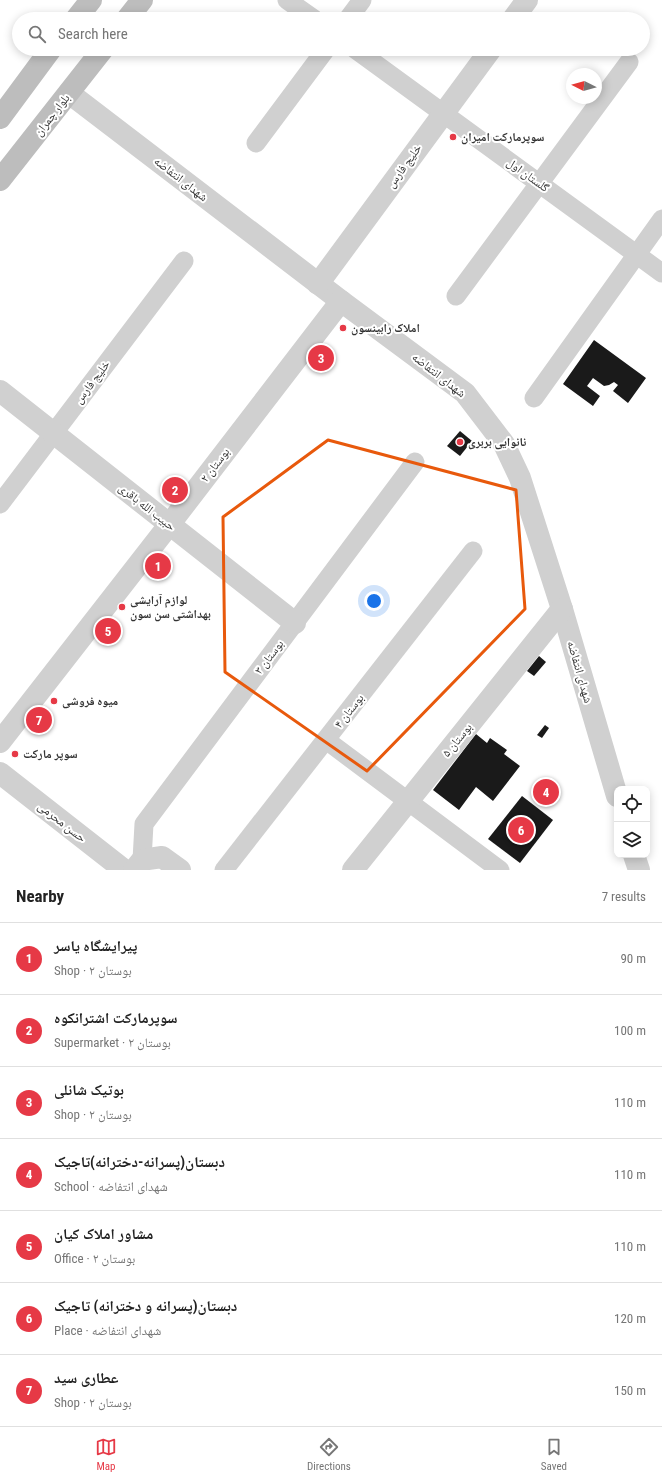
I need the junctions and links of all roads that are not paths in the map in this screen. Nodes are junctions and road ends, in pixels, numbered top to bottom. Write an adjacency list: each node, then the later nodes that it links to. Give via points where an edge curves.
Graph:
1 (91, 0): 6 (main road)
2 (142, 0): 7 (main road)
3 (287, 0): 8 (street)
4 (362, 0): 9 (street)
5 (527, 0): 10 (street)
6 (82, 12)
7 (133, 12)
8 (304, 12)
9 (353, 12)
10 (518, 12)
11 (46, 56): 19 (main road)
12 (98, 56): 17 (main road, بلوار چمران)
13 (321, 56): 20 (street)
14 (365, 56): 18 (street, گلستان اول)
15 (485, 56): 18 (street, خلیج فارس)
16 (629, 62): 22 (street)
17 (69, 93): 21 (main road, بلوار چمران); 27 (street, شهدای انتفاضه)
18 (443, 113): 22 (street, گلستان اول); 27 (street, خلیج فارس)
19 (0, 118)
20 (256, 143)
21 (0, 180)
22 (539, 184): 24 (street, گلستان اول); 28 (street)
23 (662, 219): 24 (street)
24 (637, 255): 26 (street, گلستان اول); 31 (street)
25 (184, 261): 32 (street, خلیج فارس)
26 (662, 274)
27 (318, 284): 29 (street, شهدای انتفاضه)
28 (456, 296)
29 (340, 301): 35 (street, بوستان ۲); 37 (street, شهدای انتفاضه, via 465,393 504,444 520,478)
30 (0, 390): 32 (street, حبیب الله باقری)
31 (534, 398)
32 (54, 433): 34 (street, خلیج فارس); 35 (street, حبیب الله باقری)
33 (415, 462): 38 (street, بوستان ۳)
34 (0, 504)
35 (169, 525): 38 (street, حبیب الله باقری); 40 (street, بوستان ۲)
36 (473, 551): 39 (street, بوستان ۴)
37 (562, 609): 42 (street, شهدای انتفاضه); 43 (street, بوستان ۵)
38 (295, 623): 45 (street, بوستان ۳, via 144,824)
39 (326, 740): 43 (street); 47 (street, بوستان ۴)
40 (0, 742)
41 (0, 773): 45 (street, حسن محرمی)
42 (614, 786)
43 (408, 801): 48 (street, بوستان ۵); 49 (street)
44 (635, 858): 50 (street)
45 (134, 867): 46 (street, via 162,857)
46 (180, 870)
47 (224, 870)
48 (353, 870)
49 (500, 870)
50 (639, 870)

